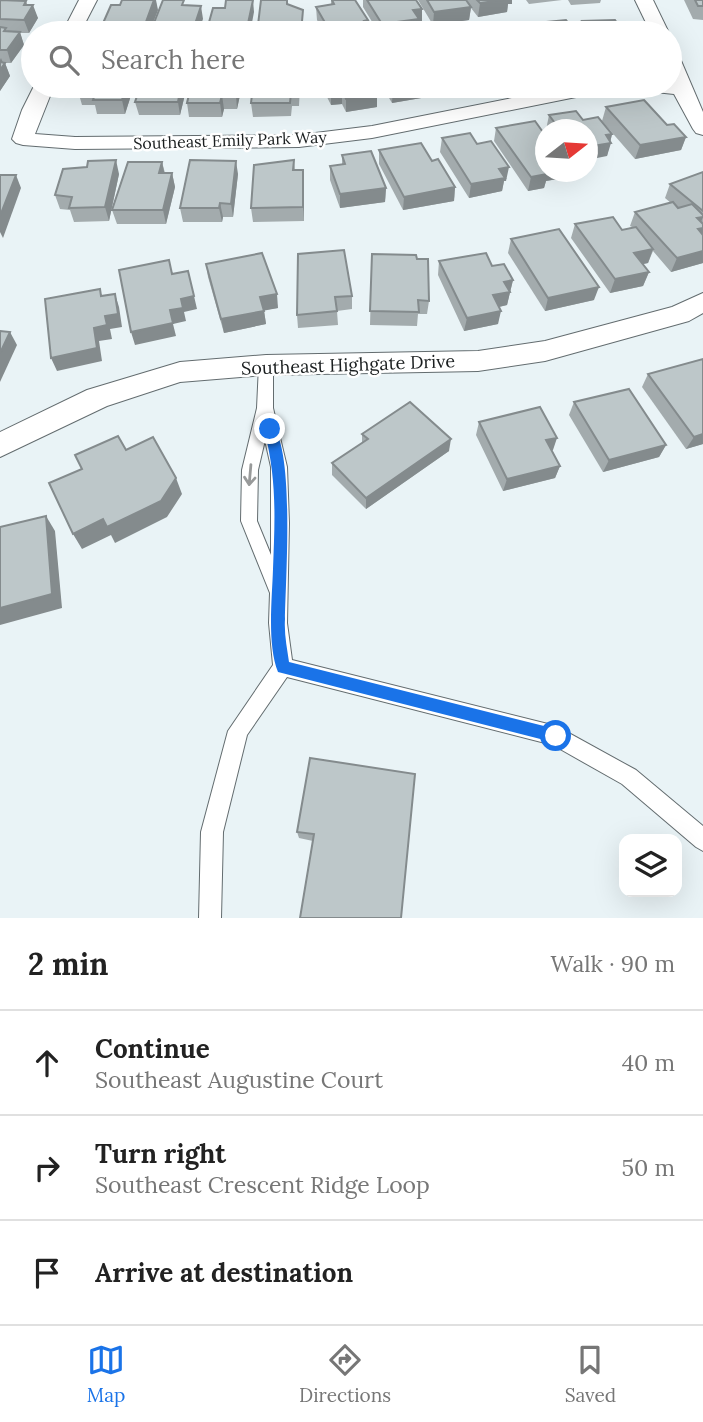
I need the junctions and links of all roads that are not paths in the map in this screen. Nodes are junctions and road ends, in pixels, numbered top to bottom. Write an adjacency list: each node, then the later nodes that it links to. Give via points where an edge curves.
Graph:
1 (88, 0): 3 (street)
2 (644, 0): 4 (street)
3 (77, 21)
4 (654, 21)
5 (683, 88): 8 (street)
6 (38, 98): 7 (street, Southeast Emily Park Way, via 23,139 75,143 299,141 372,132)
7 (541, 98)
8 (703, 129)
9 (703, 302): 10 (street, Southeast Highgate Drive, via 680,314 545,351 478,361)
10 (266, 365): 11 (lane); 12 (street, Southeast Highgate Drive, via 180,372 97,398)
11 (265, 408): 13 (lane, via 279,467); 13 (lane, one-way to 13, via 250,470 249,522)
12 (0, 445)
13 (278, 593): 14 (lane)
14 (283, 667): 15 (lane, via 556,736 629,777); 16 (lane, via 238,731 212,832)
15 (703, 840)
16 (210, 918)

